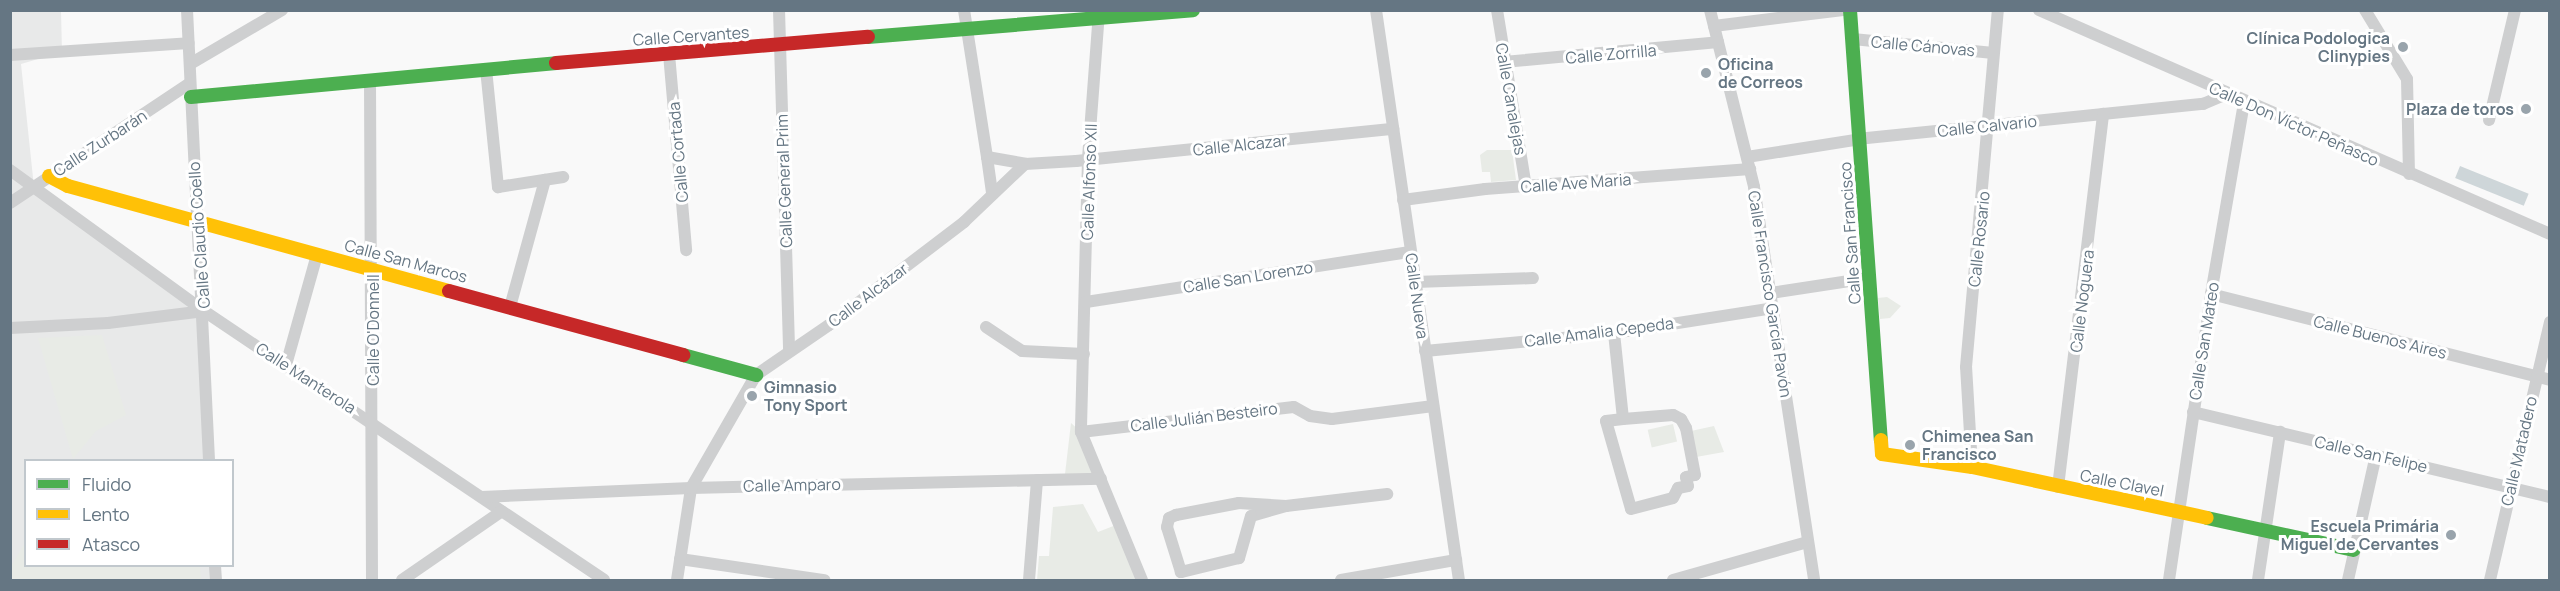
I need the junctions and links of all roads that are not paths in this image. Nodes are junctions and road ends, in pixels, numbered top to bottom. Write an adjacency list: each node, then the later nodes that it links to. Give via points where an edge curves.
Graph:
1 (187, 10): 20 (street, Calle Claudio Coello)
2 (282, 10): 26 (street)
3 (779, 10): 21 (street, Calle General Prim)
4 (964, 10): 17 (street)
5 (1193, 10): 15 (street, Calle Cervantes)
6 (1376, 10): 35 (street, Calle Nueva)
7 (1497, 10): 25 (street, Calle Canalejas)
8 (1710, 10): 16 (street, Calle Francisco García Pavón)
9 (1843, 10): 16 (street)
10 (1850, 10): 18 (street, Calle San Francisco)
11 (1998, 10): 22 (street, Calle Rosario)
12 (2039, 10): 30 (street, Calle Don Víctor Peñasco)
13 (2365, 10): 42 (street, via 2407,79)
14 (2516, 10): 33 (street)
15 (1099, 15): 17 (street, Calle Cervantes); 38 (street, Calle Alfonso XII)
16 (1714, 26): 19 (street, Calle Francisco García Pavón)
17 (967, 27): 21 (street, Calle Cervantes); 37 (street)
18 (1853, 39): 22 (street, Calle Cánovas); 36 (street, Calle San Francisco)
19 (1718, 42): 25 (street, Calle Zorrilla); 39 (street, Calle Francisco García Pavón)
20 (189, 43): 24 (street); 26 (street, Calle Claudio Coello)
21 (780, 45): 23 (street, Calle Cervantes); 70 (street, Calle General Prim)
22 (1993, 53): 34 (street, Calle Rosario)
23 (669, 54): 27 (street, Calle Cervantes); 53 (street, Calle Cortada)
24 (10, 55)
25 (1504, 62): 47 (street, Calle Canalejas)
26 (190, 64): 29 (street, Calle Claudio Coello)
27 (486, 69): 28 (street, Calle Cervantes); 45 (street, via 498,187)
28 (370, 80): 29 (street, Calle Cervantes); 56 (street, Calle O'Donnell)
29 (190, 90): 43 (street, Calle Zurbarán); 51 (street, Calle Claudio Coello)
30 (2226, 94): 31 (street, Calle Don Víctor Peñasco); 32 (street, Calle Calvario, via 2203,104)
31 (2244, 102): 42 (street, Calle Don Víctor Peñasco); 61 (street, Calle San Mateo)
32 (2103, 114): 34 (street, Calle Calvario); 89 (street, Calle Noguera)
33 (2489, 120)
34 (1986, 126): 36 (street, Calle Calvario); 86 (street, Calle Rosario, via 1966,367)
35 (1393, 129): 38 (street, Calle Alcazar); 49 (street, Calle Nueva)
36 (1861, 139): 39 (street, Calle Calvario); 58 (street, Calle San Francisco)
37 (987, 156): 40 (street); 48 (street)
38 (1088, 160): 40 (street); 62 (street, Calle Alfonso XII)
39 (1749, 163): 47 (street, Calle Ave Maria); 60 (street, Calle Francisco García Pavón)
40 (1025, 164): 48 (street, Calle Alcázar)
41 (10, 170): 46 (street, Calle Manterola)
42 (2409, 174): 52 (street, Calle Don Víctor Peñasco)
43 (49, 176): 46 (street, Calle Zurbarán); 51 (street, Calle San Marcos, via 69,186)
44 (563, 177): 45 (street)
45 (545, 180): 63 (street)
46 (34, 187): 50 (street, Calle Zurbarán); 65 (street, Calle Manterola)
47 (1526, 187): 49 (street, Calle Ave Maria)
48 (992, 194): 70 (street, Calle Alcázar, via 964,222)
49 (1403, 200): 54 (street, Calle Nueva)
50 (10, 203)
51 (197, 221): 55 (street, Calle San Marcos); 65 (street, Calle Claudio Coello)
52 (2550, 234)
53 (686, 250)
54 (1410, 252): 59 (street, Calle Nueva); 62 (street, Calle San Lorenzo)
55 (317, 255): 56 (street, Calle San Marcos); 73 (street)
56 (373, 267): 63 (street, Calle San Marcos); 80 (street, Calle O'Donnell)
57 (1533, 278): 59 (street)
58 (1869, 278): 60 (street); 83 (street, Calle San Francisco)
59 (1415, 282): 71 (street, Calle Nueva)
60 (1771, 293): 64 (street, Calle Francisco García Pavón)
61 (2211, 294): 75 (street, Calle Buenos Aires); 78 (street, Calle San Mateo)
62 (1086, 302): 72 (street, Calle Alfonso XII)
63 (510, 307): 74 (street, Calle San Marcos)
64 (1773, 308): 69 (street, Calle Amalia Cepeda); 99 (street, Calle Francisco García Pavón)
65 (204, 311): 68 (street, via 108,323); 73 (street, Calle Manterola); 85 (street, Calle Claudio Coello)
66 (2550, 322): 75 (street, Calle Matadero)
67 (986, 327): 72 (street, via 1022,351)
68 (10, 328)
69 (1614, 333): 71 (street, Calle Amalia Cepeda); 79 (street)
70 (789, 351): 74 (street, Calle Alcázar)
71 (1425, 351): 77 (street, Calle Nueva)
72 (1084, 354): 81 (street, Calle Alfonso XII)
73 (286, 365): 80 (street, Calle Manterola)
74 (756, 375): 91 (street, Calle Alcázar)
75 (2537, 377): 76 (street, Calle Buenos Aires); 90 (street, Calle Matadero)
76 (2550, 380)
77 (1433, 406): 81 (street, Calle Julián Besteiro, via 1332,419 1310,416 1294,407); 102 (street, Calle Nueva)
78 (2193, 412): 82 (street, Calle San Felipe); 97 (street, Calle San Mateo)
79 (1623, 419): 79 (street, via 1673,415 1681,419 1695,475 1686,477 1688,486 1678,488 1673,498 1631,508 1606,421)
80 (372, 421): 94 (street, Calle Manterola); 104 (street, Calle O'Donnell)
81 (1081, 432): 87 (street, Calle Alfonso XII)
82 (2280, 432): 84 (street, Calle San Felipe); 98 (street)
83 (1882, 454): 86 (street, Calle Clavel)
84 (2376, 455): 90 (street, Calle San Felipe); 100 (street)
85 (209, 459)
86 (1972, 467): 89 (street, Calle Clavel)
87 (1101, 479): 88 (street, Calle Amparo); 110 (street, Calle Alfonso XII)
88 (1037, 480): 91 (street, Calle Amparo); 109 (street)
89 (2058, 487): 97 (street, Calle Clavel)
90 (2511, 487): 93 (street, Calle San Felipe); 118 (street, Calle Matadero)
91 (691, 488): 94 (street, Calle Amparo); 101 (street)
92 (1387, 494): 95 (street)
93 (2550, 496)
94 (482, 497): 96 (street, Calle Manterola)
95 (1286, 506): 103 (street, via 1251,516 1239,558); 103 (street, via 1239,503 1169,518 1167,527)
96 (502, 511): 105 (street); 106 (street, Calle Manterola)
97 (2180, 512): 98 (street, Calle Clavel); 115 (street, Calle San Mateo)
98 (2266, 532): 100 (street, Calle Clavel); 116 (street)
99 (1807, 542): 113 (street); 114 (street, Calle Francisco García Pavón)
100 (2354, 550): 117 (street)
101 (680, 558): 107 (street); 108 (street)
102 (1456, 560): 111 (street); 112 (street, Calle Nueva)
103 (1182, 576)
104 (372, 580)
105 (402, 580)
106 (604, 580)
107 (677, 580)
108 (824, 580)
109 (1029, 580)
110 (1142, 580)
111 (1341, 580)
112 (1459, 580)
113 (1673, 580)
114 (1814, 580)
115 (2169, 580)
116 (2258, 580)
117 (2348, 580)
118 (2490, 580)

